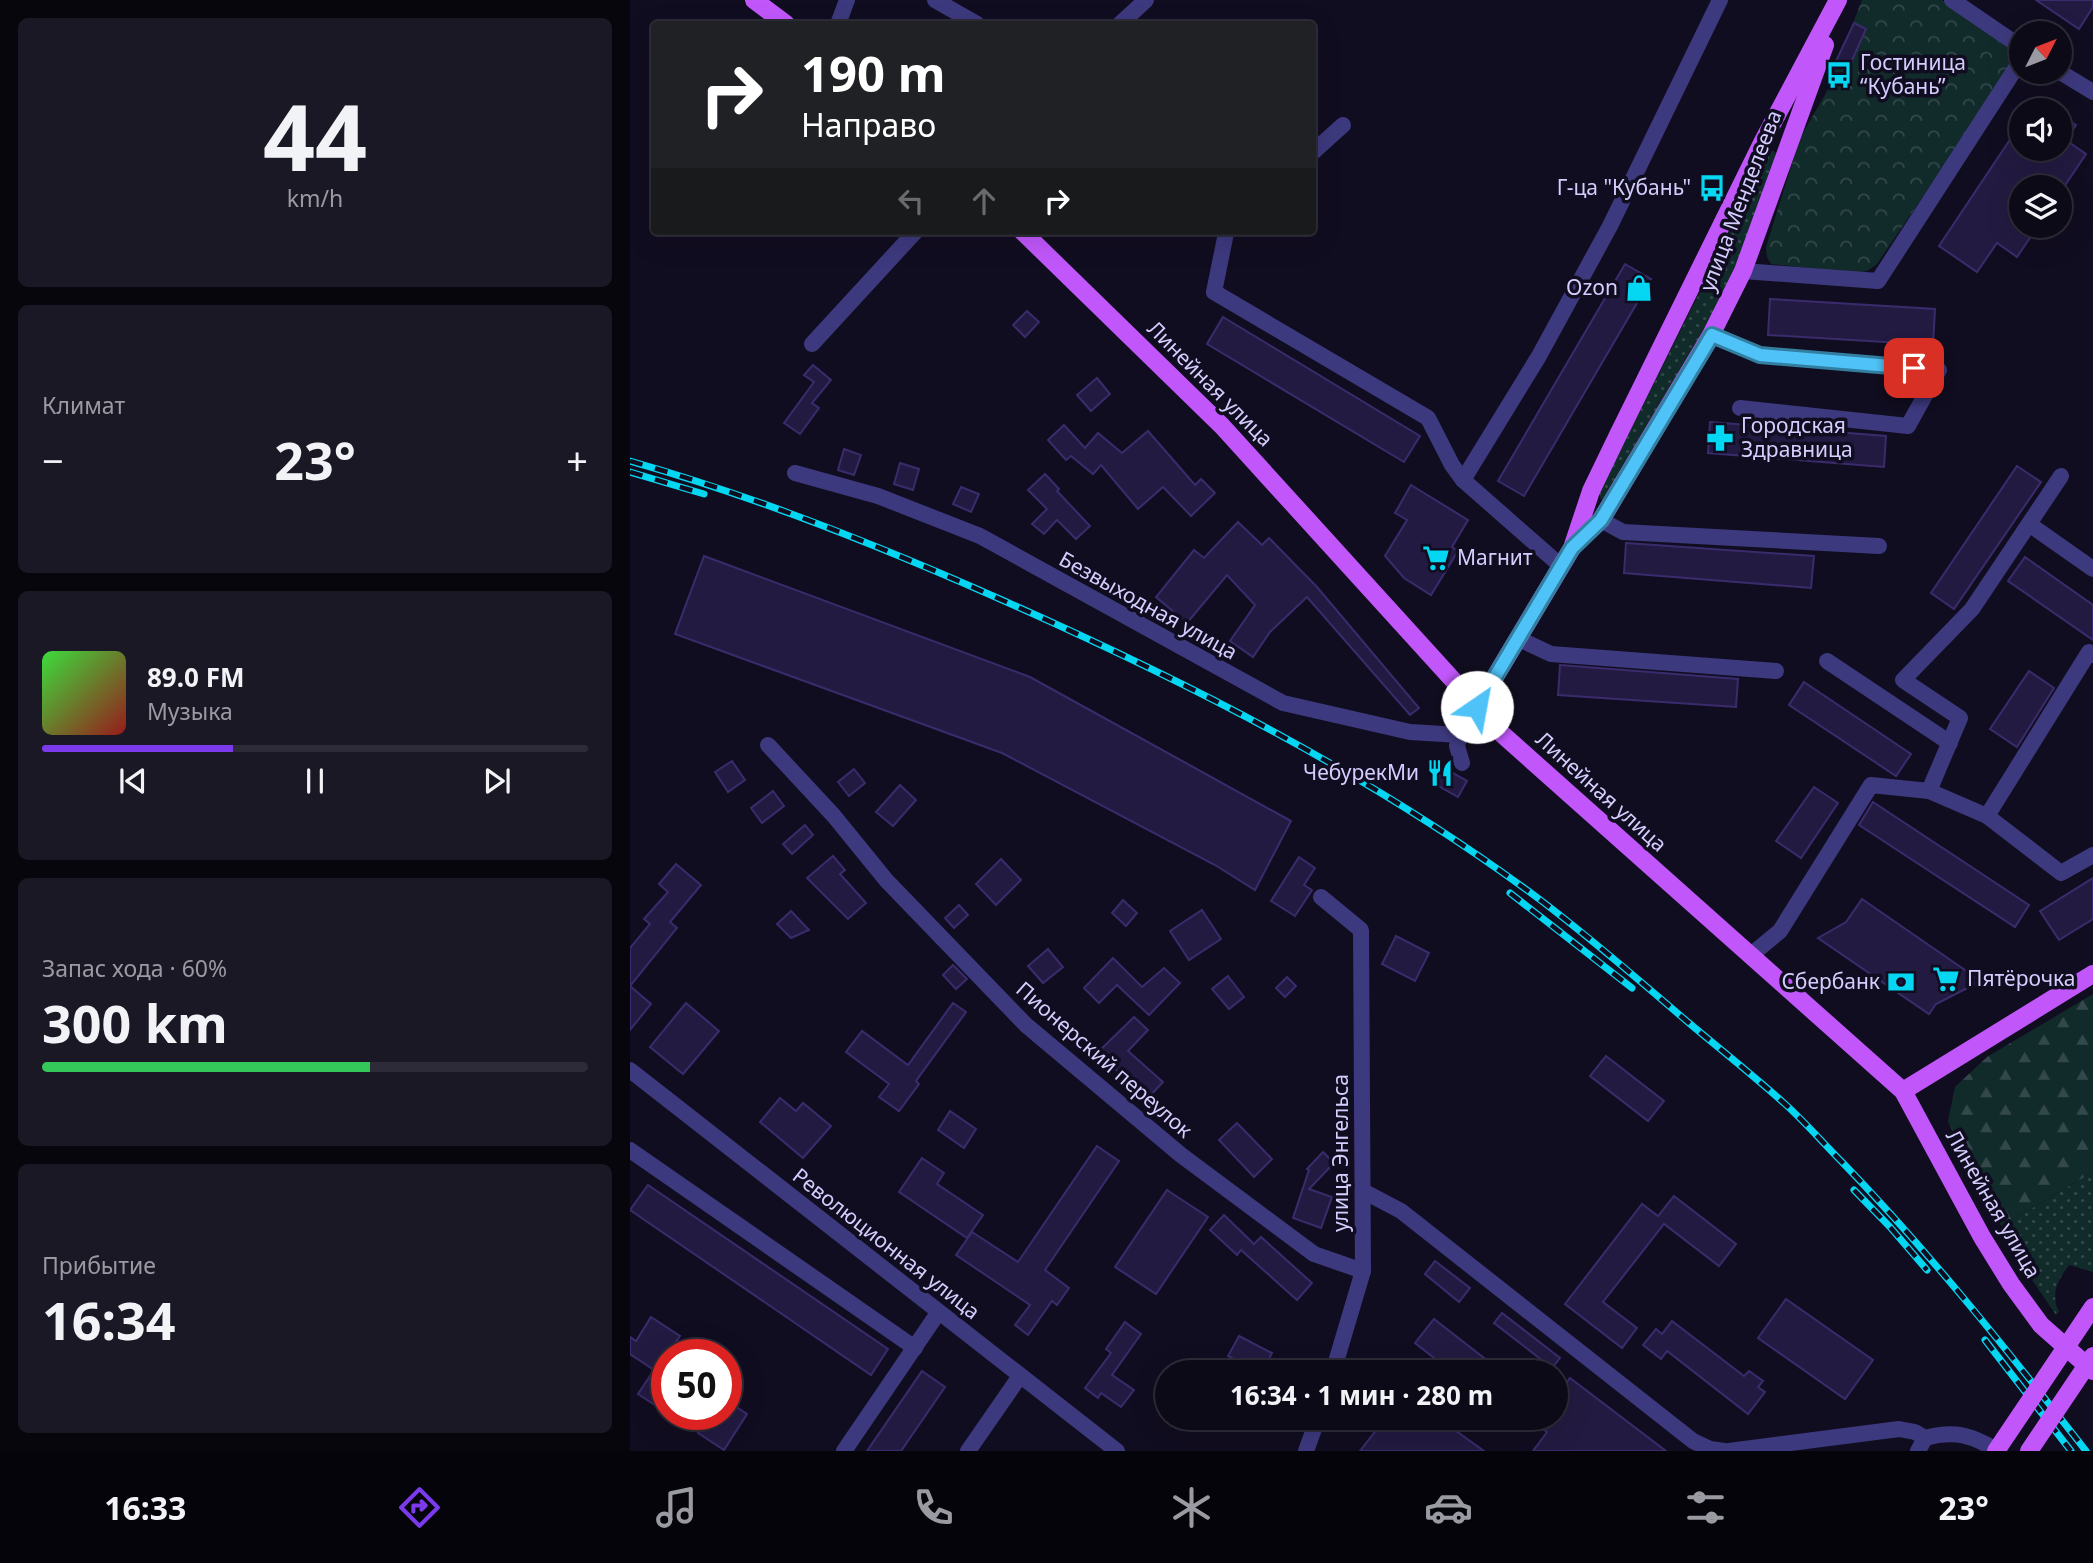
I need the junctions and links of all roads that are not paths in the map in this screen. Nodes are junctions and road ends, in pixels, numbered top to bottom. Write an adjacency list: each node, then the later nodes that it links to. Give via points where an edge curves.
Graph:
1 (754, 0): 8 (main road)
2 (847, 0): 9 (street)
3 (935, 0): 10 (street)
4 (1146, 0): 11 (street)
5 (1720, 0): 27 (street, via 1610,226 1539,356)
6 (1840, 0): 21 (main road, улица Менделеева); 31 (main road, улица Менделеева, via 1763,141 1619,433 1591,491)
7 (1952, 0): 12 (street)
8 (782, 21)
9 (839, 21)
10 (972, 21)
11 (1123, 21)
12 (2009, 39)
13 (2009, 79): 21 (street, via 1878,281)
14 (2072, 79): 15 (street)
15 (2093, 92)
16 (1343, 125): 17 (street)
17 (1316, 149)
18 (912, 235): 23 (street)
19 (1026, 235): 38 (main road, Линейная улица, via 1222,426)
20 (1225, 235): 27 (street, via 1214,292 1428,418)
21 (1743, 271): 22 (main road, улица Менделеева)
22 (1712, 335): 24 (street, via 1760,355 1939,370 1909,426); 28 (main road, улица Менделеева)
23 (812, 344)
24 (1740, 408)
25 (794, 473): 39 (street, Безвыходная улица, via 878,496 980,536 1283,703 1410,732)
26 (2061, 476): 29 (street)
27 (1463, 480): 32 (street)
28 (1601, 520): 30 (street, via 1623,532); 31 (main road, улица Менделеева)
29 (2029, 524): 33 (street); 40 (street, via 1972,609 1903,680 1961,718)
30 (1879, 546)
31 (1572, 548): 32 (main road, улица Менделеева)
32 (1561, 566): 34 (main road, улица Менделеева)
33 (2093, 569)
34 (1519, 639): 37 (street, via 1551,654); 38 (main road, улица Менделеева)
35 (2093, 654): 44 (street, via 2090,652)
36 (1827, 660): 40 (street)
37 (1776, 671)
38 (1477, 707): 39 (street); 47 (main road, Линейная улица)
39 (1460, 735): 42 (street, via 1457,746)
40 (1950, 743): 43 (street)
41 (768, 744): 53 (street, Пионерский переулок, via 886,880 1026,1025 1181,1155 1314,1254)
42 (1462, 763)
43 (1929, 791): 44 (street); 47 (street, via 1871,785 1780,931)
44 (1987, 816): 45 (street, via 2061,873)
45 (2093, 855)
46 (1321, 897): 52 (street, улица Энгельса, via 1361,930)
47 (1751, 955): 50 (main road, Линейная улица)
48 (2093, 974): 50 (main road)
49 (630, 1070): 55 (street, Революционная улица)
50 (1903, 1091): 59 (main road, Линейная улица, via 2011,1284 2041,1325)
51 (633, 1158): 56 (street)
52 (1363, 1191): 53 (street, улица Энгельса); 67 (street, via 1401,1211 1693,1441)
53 (1363, 1271): 58 (street, улица Энгельса)
54 (2093, 1307): 68 (main road, bridge)
55 (938, 1313): 56 (street); 60 (street, Революционная улица)
56 (915, 1348): 63 (street)
57 (2093, 1356): 69 (main road, bridge)
58 (1337, 1360)
59 (2093, 1371)
60 (1020, 1376): 64 (street); 65 (street, Революционная улица)
61 (1314, 1430): 66 (street)
62 (1921, 1445): 67 (street, via 1915,1432 1899,1429); 68 (street, via 1945,1433 1963,1434)
63 (844, 1451)
64 (968, 1451)
65 (1116, 1451)
66 (1306, 1451)
67 (1726, 1451)
68 (1997, 1451)
69 (2029, 1451)

